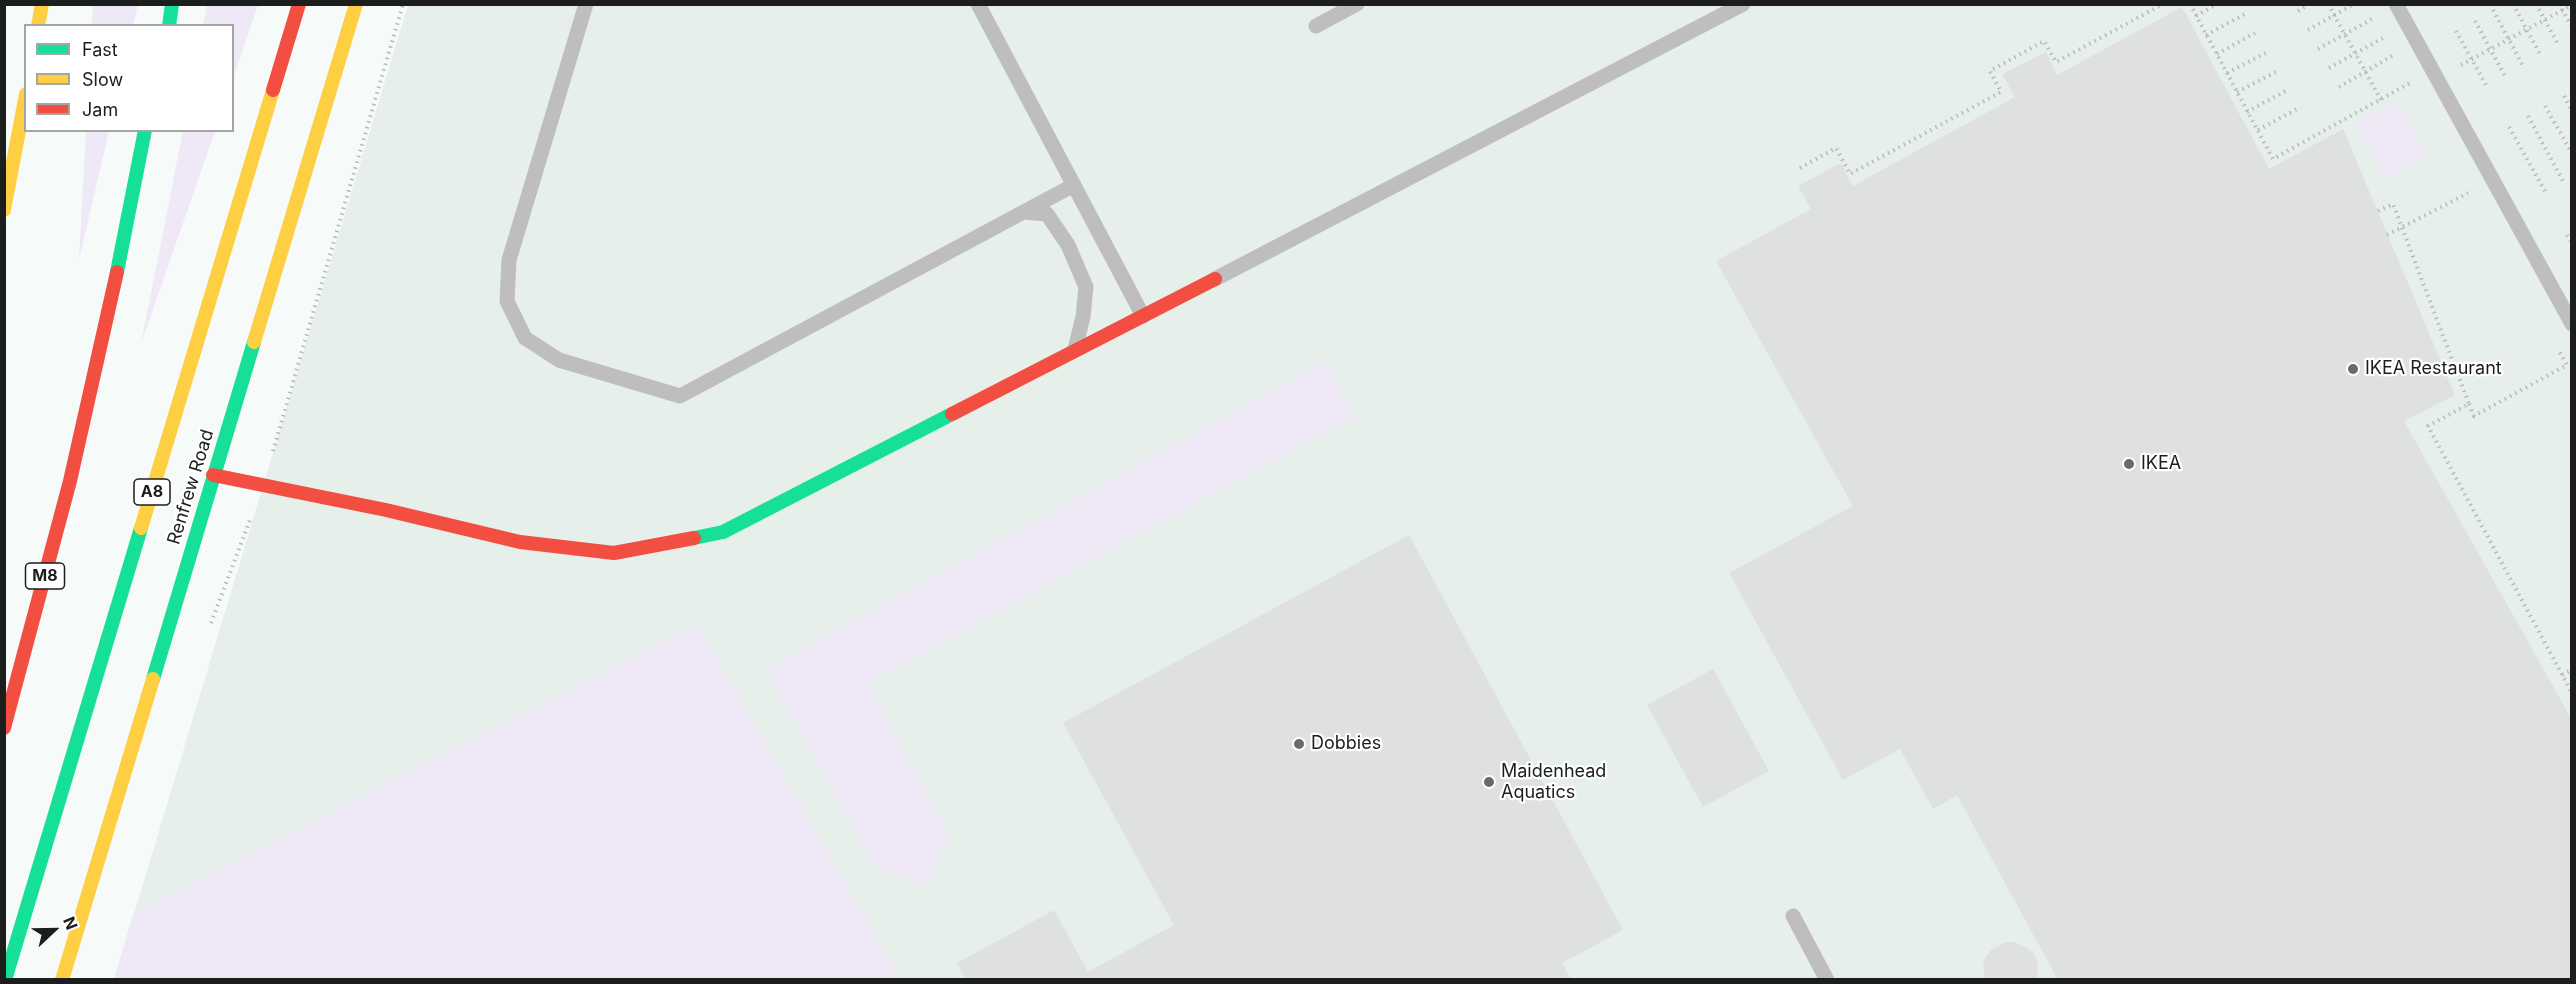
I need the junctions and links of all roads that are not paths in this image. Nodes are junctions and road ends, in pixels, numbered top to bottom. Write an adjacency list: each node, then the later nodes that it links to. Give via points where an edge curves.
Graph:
1 (42, 4): 10 (main road)
2 (172, 4): 11 (main road)
3 (299, 4): 25 (main road, Renfrew Road / A8)
4 (356, 4): 22 (main road, Renfrew Road)
5 (586, 4): 17 (lane, via 509,260 507,301 525,338 559,360 680,396)
6 (978, 4): 15 (lane)
7 (1357, 4): 12 (lane)
8 (1743, 4): 18 (lane)
9 (2396, 4): 20 (lane)
10 (38, 24)
11 (169, 24)
12 (1316, 26)
13 (24, 105): 16 (main road)
14 (145, 132): 23 (main road, M8, via 70,481)
15 (1074, 185): 17 (lane); 19 (lane)
16 (4, 210)
17 (1024, 212): 21 (lane, via 1047,214 1068,245 1086,288)
18 (1215, 279): 19 (main road)
19 (1143, 316): 21 (main road)
20 (2571, 324)
21 (1074, 351): 22 (main road, via 723,531 614,553 520,543 386,510)
22 (213, 475): 26 (main road, Renfrew Road)
23 (4, 728)
24 (1792, 915): 27 (lane)
25 (5, 980)
26 (62, 980)
27 (1827, 980)

